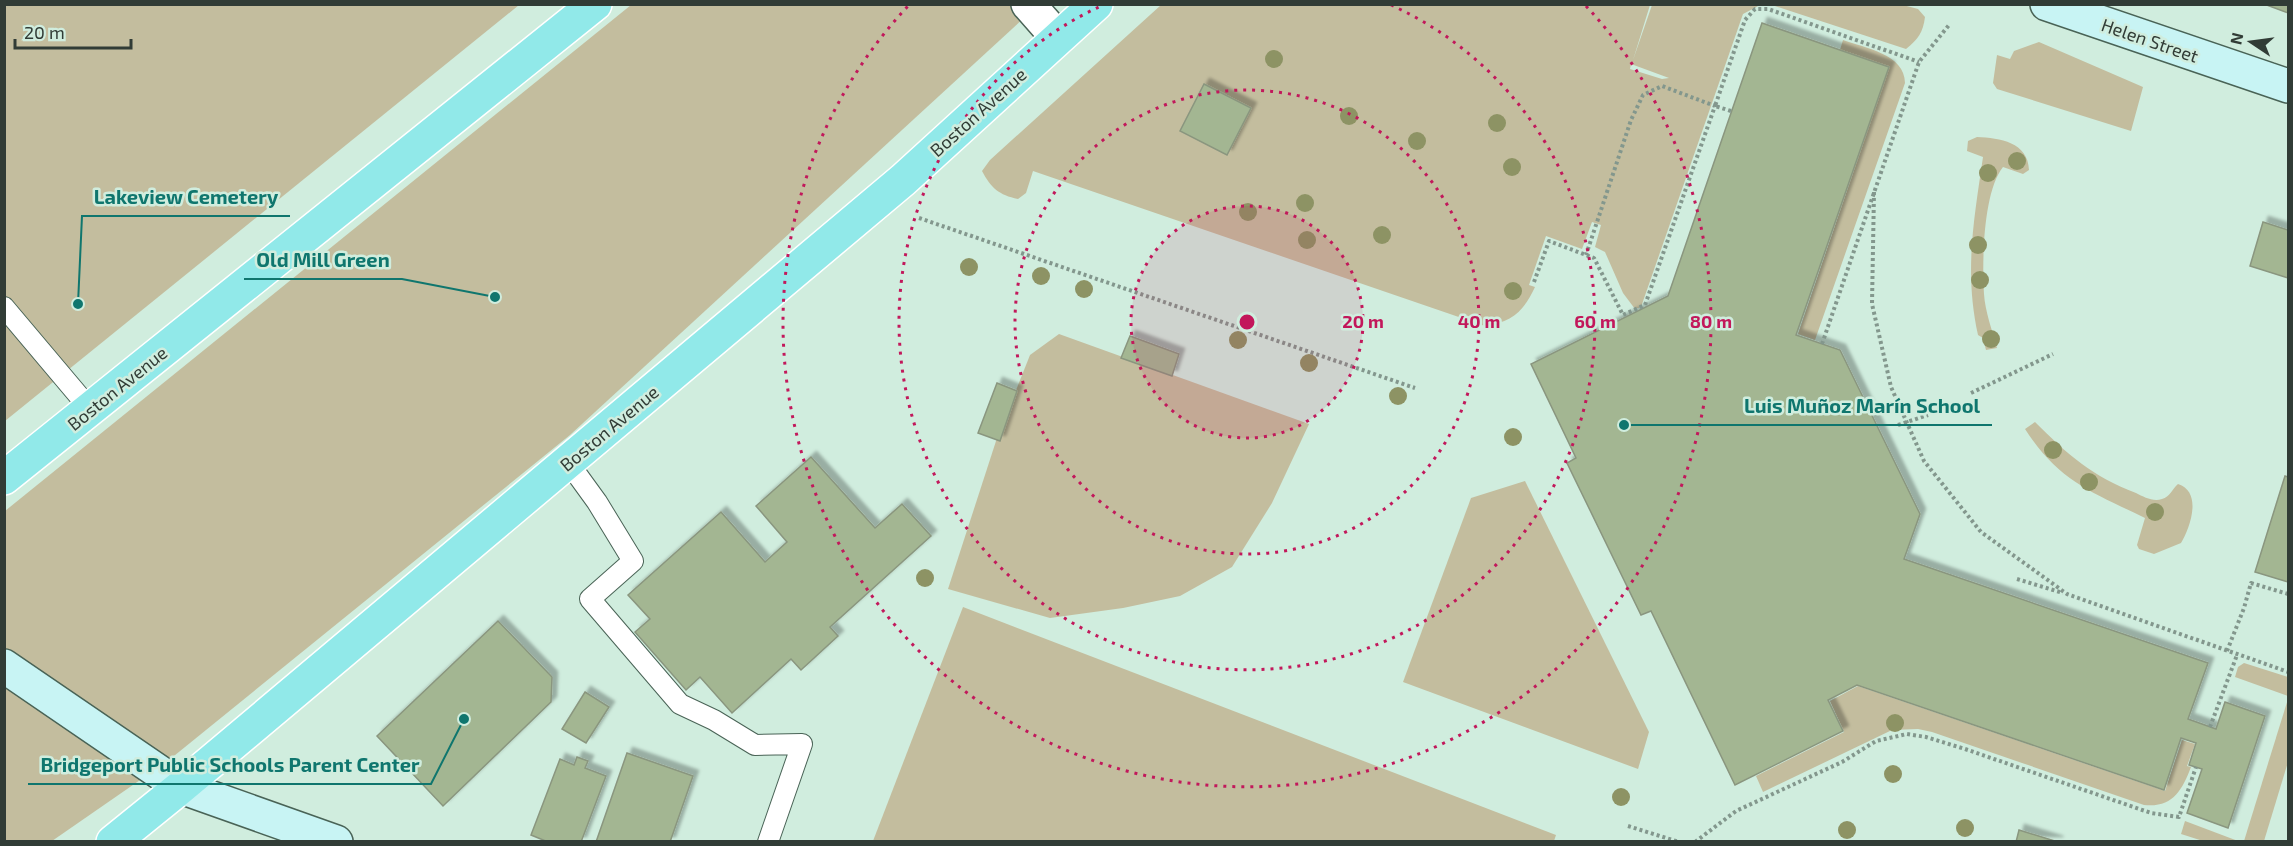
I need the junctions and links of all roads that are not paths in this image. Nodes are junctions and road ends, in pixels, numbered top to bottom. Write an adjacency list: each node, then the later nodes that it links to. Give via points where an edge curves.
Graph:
1 (595, 4): 8 (main road, Boston Avenue)
2 (1028, 4): 5 (street)
3 (1096, 4): 5 (main road, Boston Avenue)
4 (2047, 4): 6 (street, Helen Street)
5 (1058, 38): 9 (main road, Boston Avenue, via 903,180)
6 (2289, 86)
7 (4, 307): 8 (lane)
8 (90, 409): 10 (main road, Boston Avenue)
9 (567, 462): 12 (main road, Boston Avenue); 15 (lane, via 633,561 590,599 680,704 755,745 802,744)
10 (4, 478)
11 (4, 666): 12 (street)
12 (181, 787): 13 (main road, Boston Avenue); 14 (street)
13 (113, 842)
14 (336, 842)
15 (768, 842)

